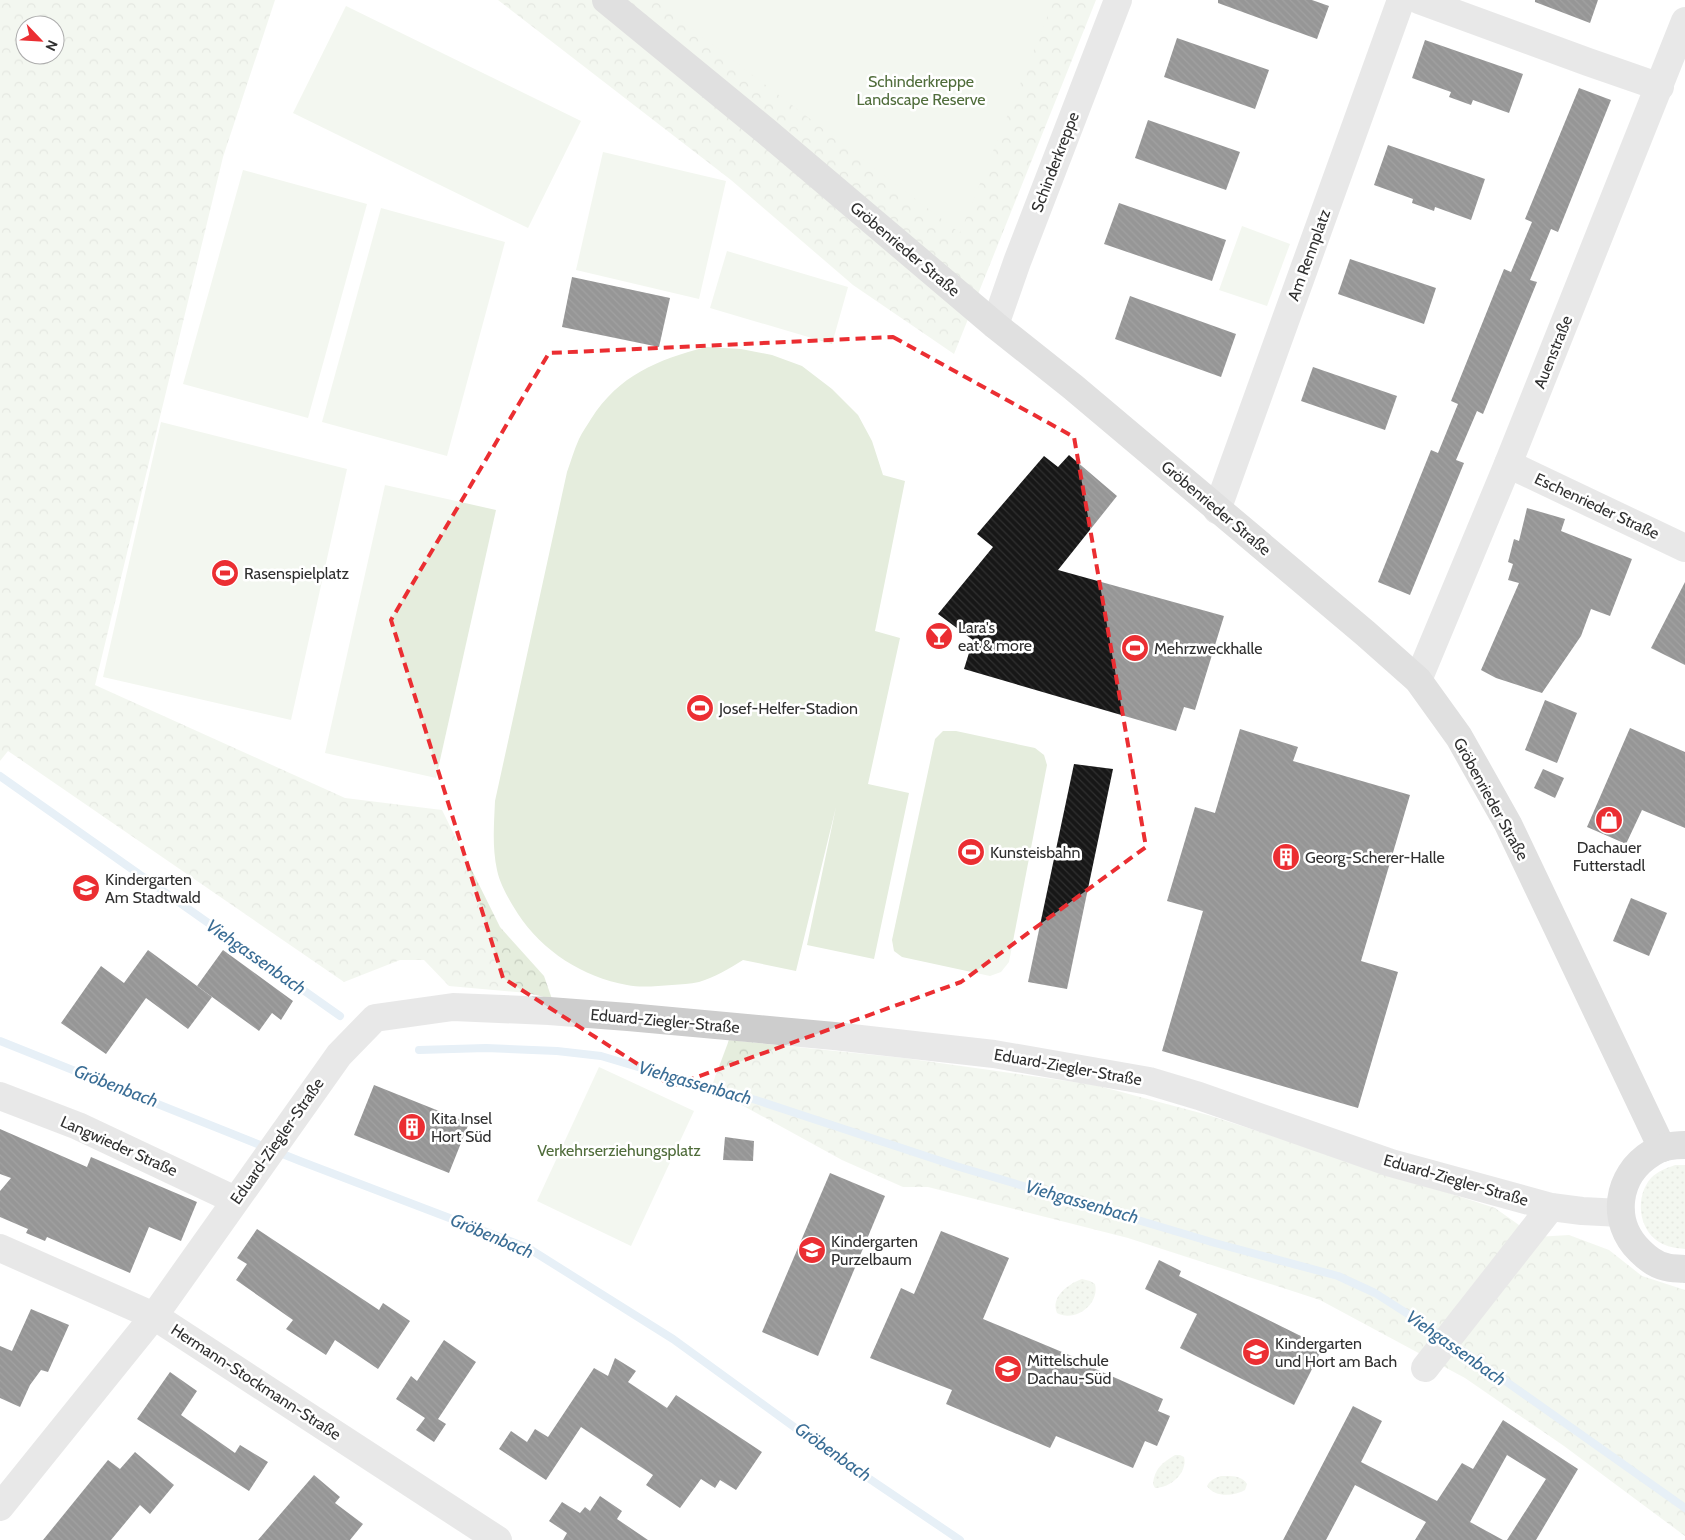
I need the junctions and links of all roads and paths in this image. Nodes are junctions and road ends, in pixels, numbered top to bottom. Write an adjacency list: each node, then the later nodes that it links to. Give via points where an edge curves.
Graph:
1 (606, 0): 7 (street, Gröbenrieder Straße)
2 (1118, 0): 7 (street, Schinderkreppe, via 1016,262)
3 (1401, 0): 9 (street, Am Rennplatz)
4 (1419, 0): 6 (street)
5 (1685, 21): 6 (street, Auenstraße)
6 (1660, 87): 8 (street, Auenstraße)
7 (995, 326): 9 (street, Gröbenrieder Straße, via 1073,387)
8 (1508, 464): 10 (street, Eschenrieder Straße); 11 (street, Auenstraße)
9 (1217, 510): 11 (street, Gröbenrieder Straße)
10 (1685, 548)
11 (1418, 680): 13 (street, Gröbenrieder Straße, via 1459,738 1508,824)
12 (0, 1096): 14 (street, Langwieder Straße)
13 (1673, 1147): 16 (street, Gröbenrieder Straße, via 1653,1152 1637,1164 1625,1182)
14 (243, 1189): 15 (street, Eduard-Ziegler-Straße, via 339,1055 375,1018 453,1007 549,1011 834,1036 994,1054 1149,1081 1391,1163); 19 (street, Eduard-Ziegler-Straße)
15 (1551, 1207): 16 (street, Eduard-Ziegler-Straße); 20 (street, Eduard-Ziegler-Straße)
16 (1621, 1213): 18 (street, Gröbenrieder Straße, via 1622,1224 1631,1243 1646,1258 1665,1267)
17 (0, 1248): 19 (street, Hermann-Stockmann-Straße)
18 (1685, 1269)
19 (154, 1316): 21 (street, Eduard-Ziegler-Straße); 22 (street, Hermann-Stockmann-Straße)
20 (1425, 1368)
21 (0, 1508)
22 (498, 1540)

